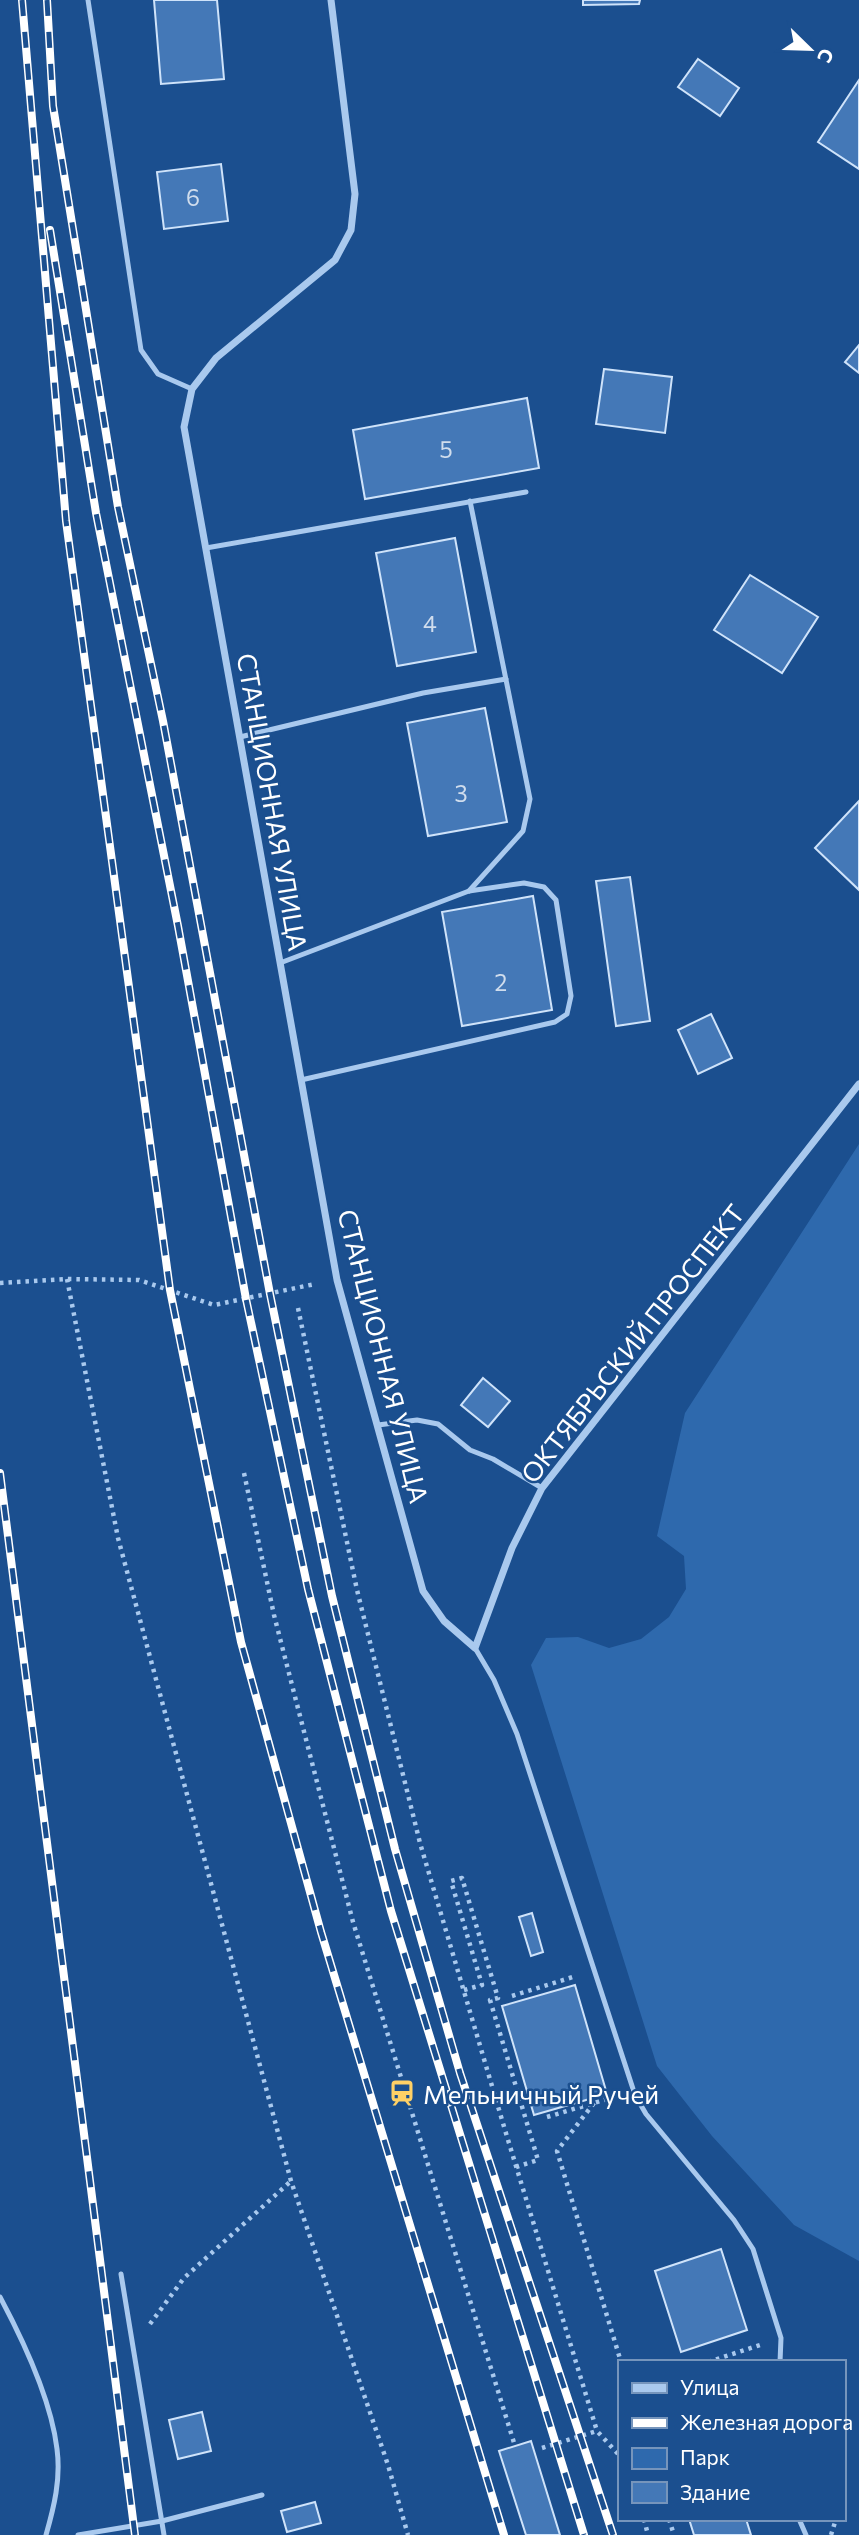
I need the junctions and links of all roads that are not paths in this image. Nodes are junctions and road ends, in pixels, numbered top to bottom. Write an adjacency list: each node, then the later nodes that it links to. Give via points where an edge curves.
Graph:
1 (88, 0): 3 (lane, via 141,350 159,374)
2 (331, 0): 3 (street, СТАНЦИОННАЯ УЛИЦА, via 355,194 351,230 335,260 216,358)
3 (192, 389): 6 (street, СТАНЦИОННАЯ УЛИЦА, via 184,427)
4 (526, 492): 5 (lane)
5 (470, 501): 6 (lane); 7 (lane)
6 (206, 548): 8 (street, СТАНЦИОННАЯ УЛИЦА)
7 (506, 679): 8 (lane, via 423,693); 9 (lane, via 530,799 523,831)
8 (240, 737): 10 (street, СТАНЦИОННАЯ УЛИЦА)
9 (469, 891): 10 (lane); 11 (lane, via 524,883 544,887 556,900 571,996 567,1014 555,1022)
10 (280, 963): 11 (street, СТАНЦИОННАЯ УЛИЦА)
11 (301, 1080): 13 (street, СТАНЦИОННАЯ УЛИЦА, via 337,1280)
12 (859, 1084): 14 (street, ОКТЯБРЬСКИЙ ПРОСПЕКТ)
13 (378, 1425): 14 (lane, via 418,1420 438,1424 470,1450); 15 (street, СТАНЦИОННАЯ УЛИЦА, via 424,1591 444,1621)
14 (542, 1488): 15 (street, ОКТЯБРЬСКИЙ ПРОСПЕКТ, via 512,1548)
15 (475, 1648): 18 (lane, via 517,1734 634,2091 646,2114 753,2249 782,2338)
16 (121, 2274): 20 (lane)
17 (0, 2297): 21 (lane, via 44,2397 58,2450 57,2495)
18 (780, 2360)
19 (262, 2496): 20 (lane)
20 (162, 2521): 22 (lane); 23 (lane)
21 (46, 2535)
22 (78, 2535)
23 (164, 2535)

